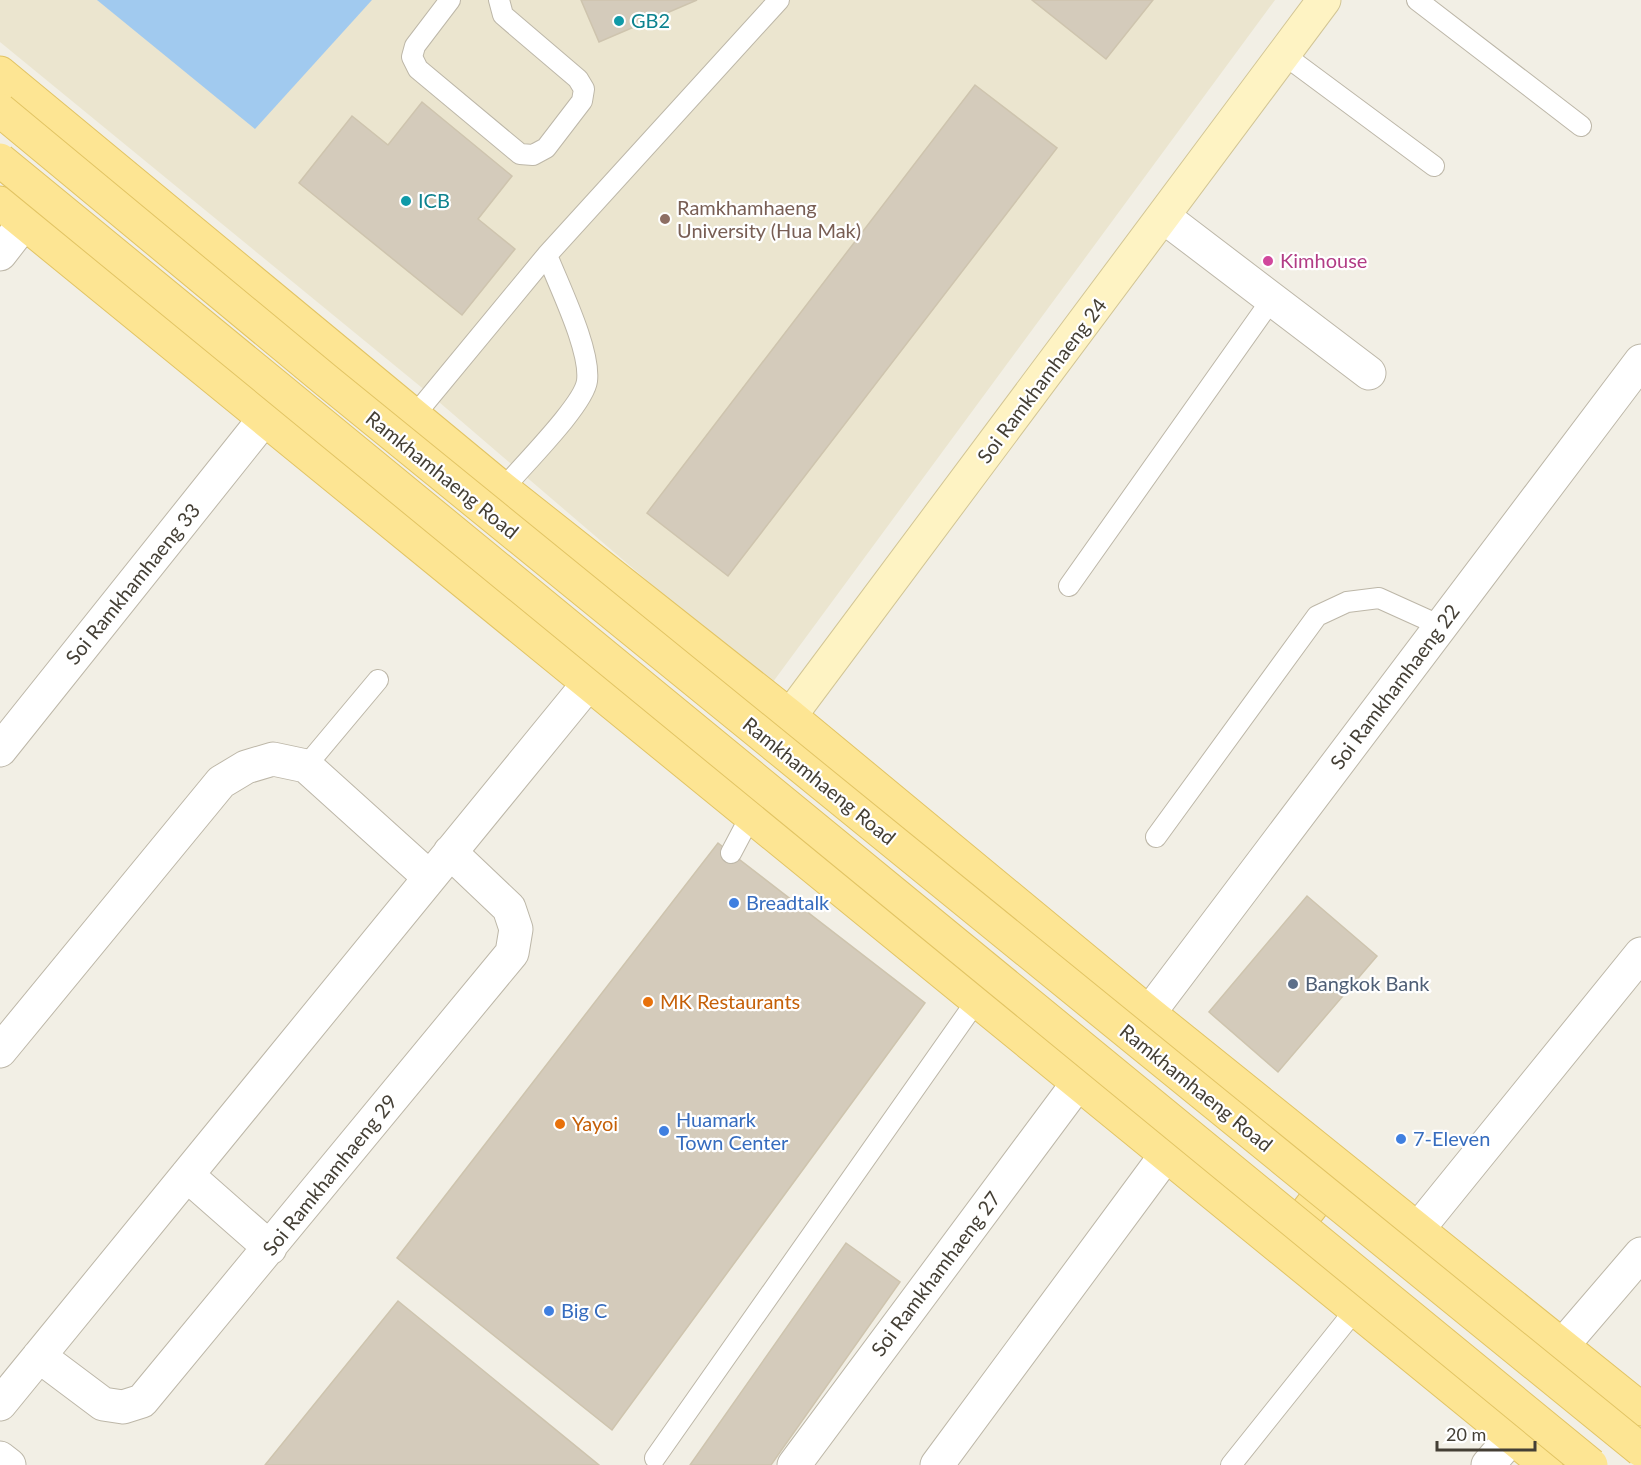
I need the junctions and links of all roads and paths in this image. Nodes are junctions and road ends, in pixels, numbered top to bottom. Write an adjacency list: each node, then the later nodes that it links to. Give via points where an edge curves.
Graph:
1 (450, 0): 7 (lane, via 415,46 412,57 418,69 520,154 533,155 546,148 582,101 584,89)
2 (483, 0): 7 (lane)
3 (779, 0): 17 (lane)
4 (1305, 0): 8 (main road, Soi Ramkhamhaeng 24)
5 (1324, 0): 8 (main road, Soi Ramkhamhaeng 24)
6 (1417, 0): 11 (lane)
7 (501, 8)
8 (1287, 49): 13 (lane); 15 (main road, Soi Ramkhamhaeng 24)
9 (0, 73): 21 (main road, Ramkhamhaeng Road)
10 (0, 110): 54 (main road, Ramkhamhaeng Road, bridge)
11 (1581, 126)
12 (0, 160): 63 (main road, Ramkhamhaeng Road, bridge)
13 (1434, 166)
14 (12, 213): 16 (street); 22 (main road)
15 (1164, 217): 18 (street); 28 (main road, Soi Ramkhamhaeng 24)
16 (0, 254)
17 (547, 255): 21 (lane); 23 (lane, via 586,358 587,383 571,410)
18 (1272, 299): 20 (street); 24 (lane)
19 (1641, 362): 25 (street, Soi Ramkhamhaeng 22)
20 (1369, 373)
21 (414, 416): 23 (main road, Ramkhamhaeng Road)
22 (265, 418): 27 (main road); 29 (street, Soi Ramkhamhaeng 33)
23 (503, 489): 28 (main road, Ramkhamhaeng Road)
24 (1069, 586)
25 (1441, 626): 32 (lane, via 1379,598 1347,603 1317,616); 38 (street, Soi Ramkhamhaeng 22)
26 (378, 680): 30 (lane)
27 (588, 684): 31 (main road); 33 (street)
28 (790, 716): 31 (main road); 38 (main road, Ramkhamhaeng Road)
29 (0, 750)
30 (306, 766): 35 (street); 39 (street, via 273,759 246,767 221,782)
31 (750, 817): 34 (lane); 37 (main road)
32 (1156, 837)
33 (450, 852): 35 (street); 45 (street, Soi Ramkhamhaeng 29, via 509,908 516,929 512,953)
34 (730, 853)
35 (429, 877): 43 (street)
36 (1641, 954): 44 (street)
37 (977, 1000): 40 (main road); 56 (lane)
38 (1149, 1013): 42 (main road, Ramkhamhaeng Road)
39 (0, 1051)
40 (1078, 1083): 41 (main road); 58 (street, Soi Ramkhamhaeng 27)
41 (1166, 1155): 46 (main road); 59 (street)
42 (1342, 1167): 44 (main road, Ramkhamhaeng Road); 46 (main road)
43 (187, 1175): 45 (street); 50 (street)
44 (1418, 1228): 49 (main road, Ramkhamhaeng Road)
45 (270, 1248): 50 (street, Soi Ramkhamhaeng 29, via 142,1401 123,1407 103,1404)
46 (1279, 1248): 48 (main road)
47 (1641, 1254): 49 (street)
48 (1355, 1310): 53 (main road); 60 (lane)
49 (1562, 1346): 52 (main road, Ramkhamhaeng Road)
50 (39, 1356): 51 (street)
51 (0, 1404)
52 (1641, 1409)
53 (1512, 1437): 61 (street); 62 (main road)
54 (1641, 1450)
55 (0, 1458): 57 (street)
56 (655, 1458)
57 (9, 1465)
58 (794, 1465)
59 (937, 1465)
60 (1231, 1465)
61 (1488, 1465)
62 (1546, 1465)
63 (1591, 1465)

